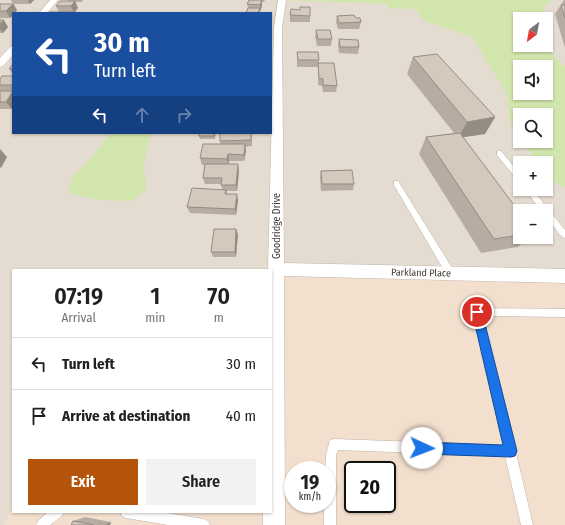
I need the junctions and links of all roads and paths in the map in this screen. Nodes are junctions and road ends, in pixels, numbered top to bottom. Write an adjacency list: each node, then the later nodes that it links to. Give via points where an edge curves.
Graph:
1 (54, 0): 3 (street)
2 (282, 0): 13 (street, Goodridge Drive, via 278,28)
3 (44, 12)
4 (12, 50): 5 (street)
5 (0, 64)
6 (498, 153): 7 (lane)
7 (513, 171)
8 (396, 183): 14 (lane)
9 (534, 196): 10 (lane)
10 (540, 204)
11 (553, 220): 12 (lane)
12 (565, 235)
13 (276, 269): 14 (street, Parkland Place); 22 (street, Goodridge Drive)
14 (451, 274): 15 (street, Parkland Place)
15 (565, 276)
16 (565, 313): 17 (lane, via 477,312)
17 (511, 451): 23 (lane, via 334,444 331,455); 24 (lane)
18 (57, 513): 20 (lane)
19 (132, 513): 21 (lane)
20 (42, 525)
21 (204, 525)
22 (274, 525)
23 (330, 525)
24 (527, 525)

